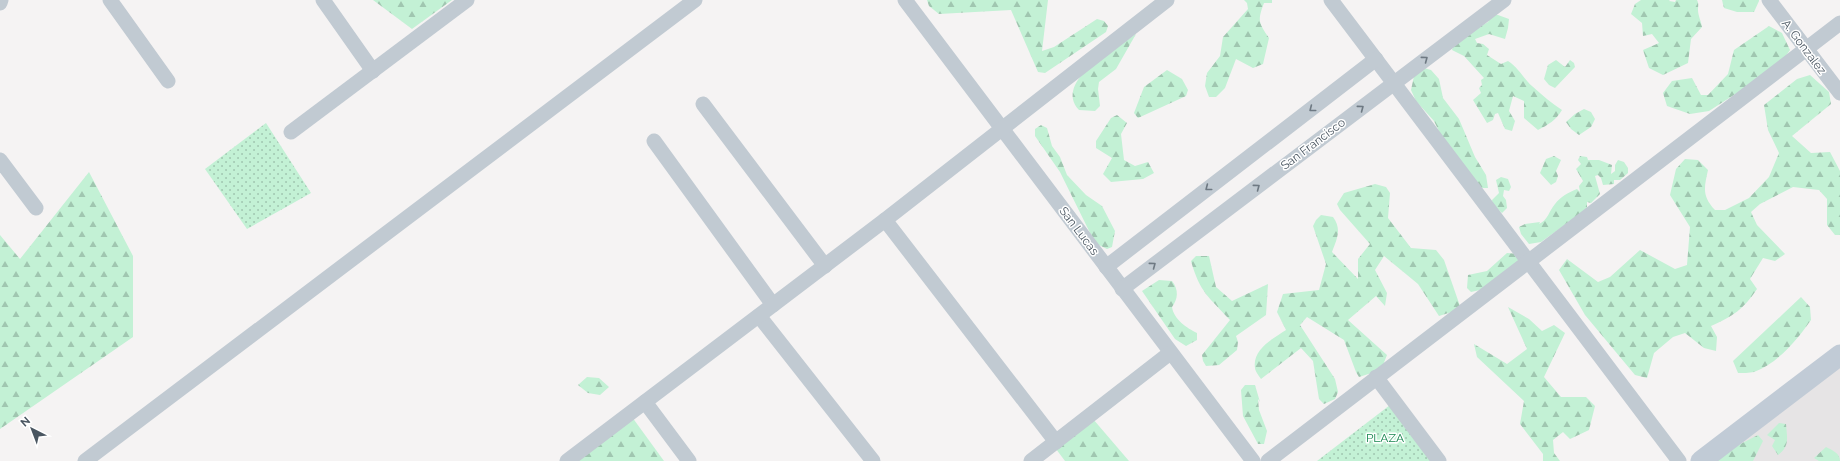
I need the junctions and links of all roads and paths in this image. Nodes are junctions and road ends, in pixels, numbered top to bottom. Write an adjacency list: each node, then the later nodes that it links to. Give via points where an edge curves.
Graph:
1 (110, 0): 14 (street)
2 (323, 0): 13 (street)
3 (467, 0): 13 (street)
4 (695, 0): 35 (street)
5 (905, 0): 18 (street, San Lucas)
6 (1167, 0): 18 (street)
7 (1331, 0): 12 (street)
8 (1504, 0): 15 (street, San Francisco, one-way to 8)
9 (1769, 0): 11 (street, A. Gonzalez)
10 (1840, 24): 11 (street)
11 (1806, 49): 16 (street, A. Gonzalez); 24 (street)
12 (1376, 59): 15 (street); 26 (street, one-way to 26)
13 (373, 71): 19 (street)
14 (168, 81)
15 (1394, 83): 24 (street); 27 (street, San Francisco, one-way to 15)
16 (1840, 93)
17 (703, 104): 25 (street)
18 (1001, 128): 23 (street); 26 (street, San Lucas)
19 (291, 132)
20 (654, 141): 28 (street)
21 (0, 160): 22 (street)
22 (36, 208)
23 (885, 220): 25 (street); 34 (street)
24 (1529, 262): 32 (street); 43 (street)
25 (825, 266): 28 (street)
26 (1106, 267): 27 (street, San Lucas)
27 (1122, 289): 30 (street, San Lucas)
28 (773, 305): 29 (street)
29 (759, 316): 33 (street); 38 (street)
30 (1170, 353): 34 (street); 40 (street, San Lucas)
31 (1840, 355): 44 (street)
32 (1376, 377): 41 (street); 42 (street)
33 (646, 402): 36 (street); 37 (street)
34 (1056, 442): 39 (street)
35 (85, 461)
36 (567, 461)
37 (689, 461)
38 (873, 461)
39 (1031, 461)
40 (1252, 461)
41 (1268, 461)
42 (1439, 461)
43 (1679, 461)
44 (1701, 461)

